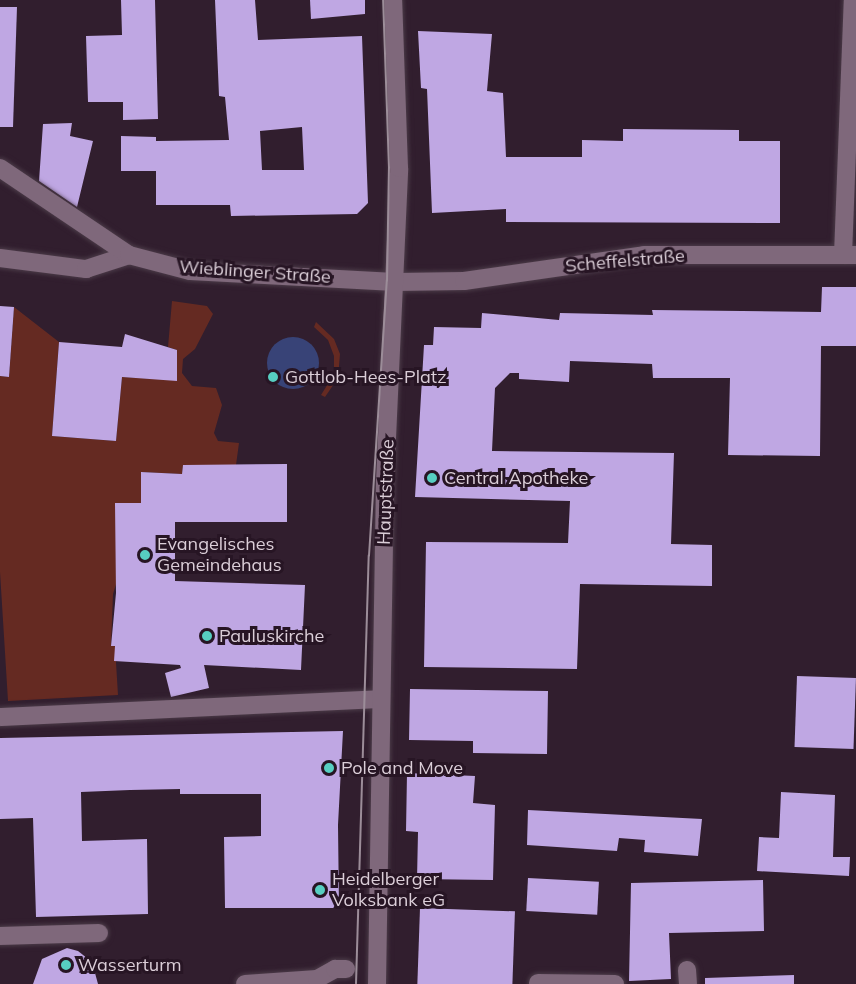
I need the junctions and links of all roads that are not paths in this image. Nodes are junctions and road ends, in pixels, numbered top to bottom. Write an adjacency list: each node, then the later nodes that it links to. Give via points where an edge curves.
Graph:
1 (393, 0): 7 (street, Hauptstraße, via 399,168)
2 (853, 0): 5 (street)
3 (0, 168): 4 (street, Wieblinger Straße)
4 (129, 255): 6 (street, via 86,269); 7 (street, Wieblinger Straße, via 190,271)
5 (850, 255): 7 (street, Scheffelstraße, via 644,255 464,281)
6 (0, 258)
7 (395, 282): 8 (street, Hauptstraße)
8 (381, 699): 9 (street); 15 (street, Hauptstraße)
9 (0, 717)
10 (99, 933): 11 (street)
11 (0, 936)
12 (346, 969): 14 (street, via 334,969 317,979)
13 (538, 983): 16 (street)
14 (245, 984)
15 (377, 984)
16 (615, 984)

